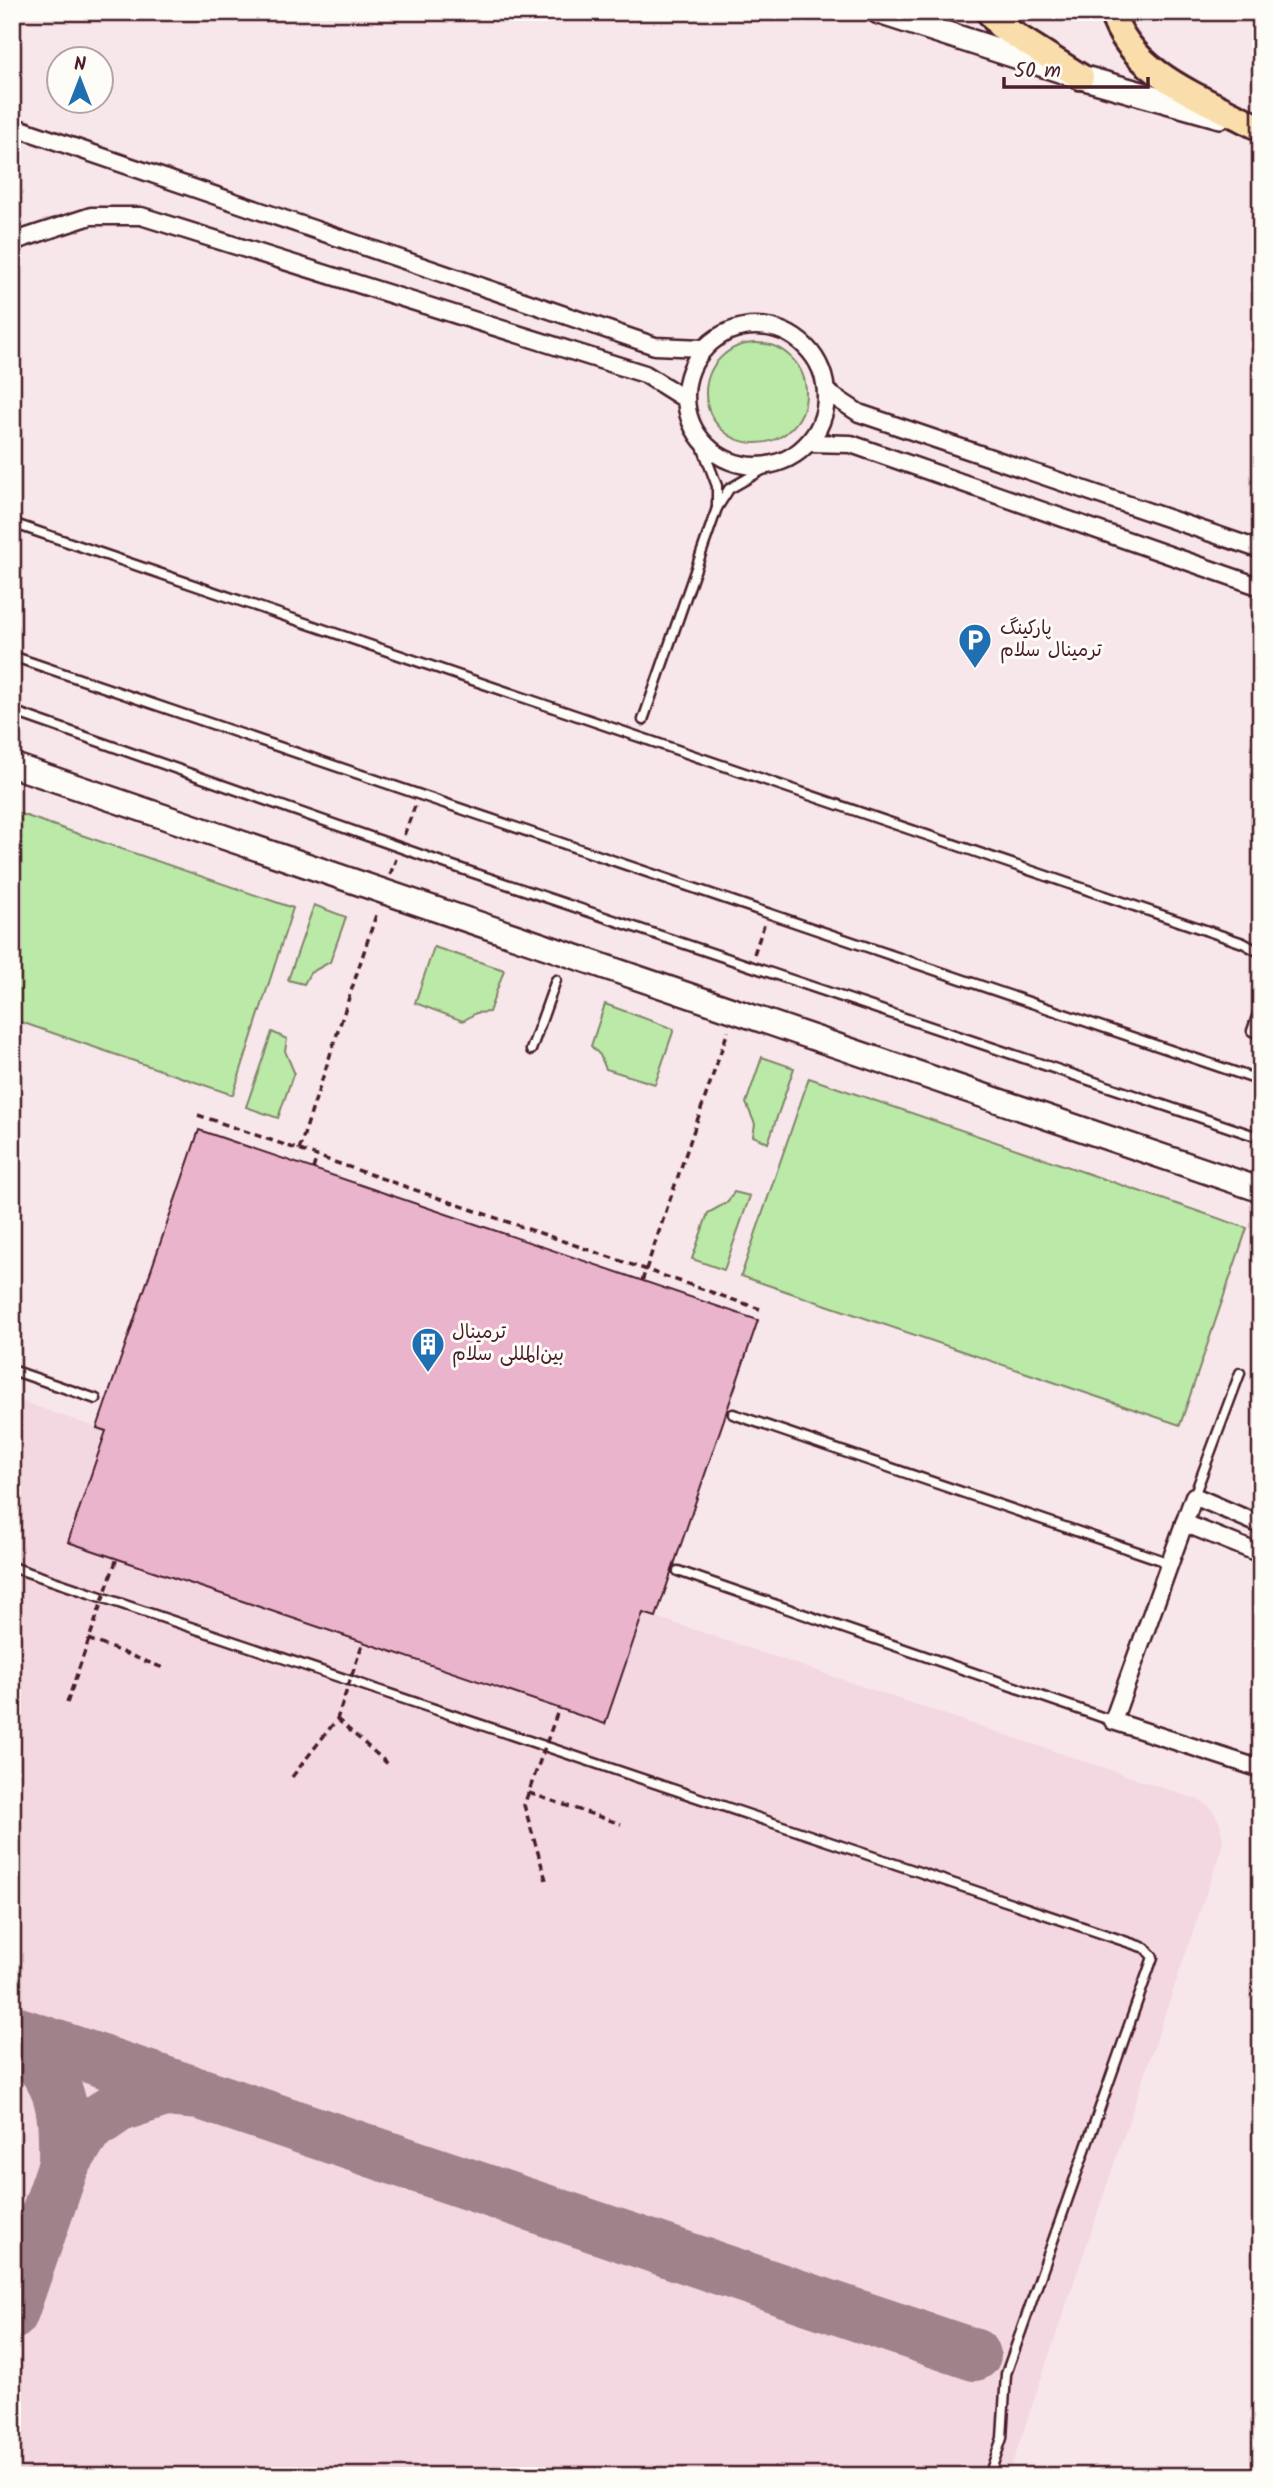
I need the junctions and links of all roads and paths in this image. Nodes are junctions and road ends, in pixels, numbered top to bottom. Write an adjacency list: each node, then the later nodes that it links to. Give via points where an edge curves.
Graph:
1 (878, 12): 4 (street)
2 (989, 12): 4 (main road, via 999,25)
3 (1112, 12): 6 (main road, via 1116,26 1154,72)
4 (1082, 77): 6 (street)
5 (12, 126): 8 (street, via 654,346)
6 (1258, 127)
7 (12, 242): 10 (street, via 91,216 141,216 645,374)
8 (703, 348): 9 (street, via 744,326 768,326 791,334 809,349 822,369); 10 (street, via 687,381)
9 (827, 392): 12 (street, via 819,428); 16 (street, via 859,413)
10 (685, 399): 11 (street)
11 (699, 438): 13 (street, via 732,462); 14 (lane, via 717,486)
12 (809, 443): 13 (street); 17 (street, via 850,443)
13 (773, 464): 14 (lane, via 729,489)
14 (717, 508): 20 (lane)
15 (12, 523): 26 (lane)
16 (1261, 550)
17 (1261, 587)
18 (12, 656): 22 (lane)
19 (12, 711): 23 (lane)
20 (643, 720)
21 (12, 765): 24 (street)
22 (419, 794): 23 (path); 25 (lane)
23 (400, 848): 24 (path); 27 (lane)
24 (384, 892): 30 (street); 36 (path)
25 (768, 913): 27 (path); 33 (lane)
26 (1261, 952)
27 (750, 966): 35 (lane)
28 (556, 979): 32 (lane)
29 (1261, 1005): 31 (lane, via 1251,1031)
30 (735, 1011): 39 (street); 40 (path)
31 (1261, 1034)
32 (531, 1049)
33 (1261, 1081)
34 (198, 1115): 36 (path)
35 (1261, 1138)
36 (299, 1150): 37 (path)
37 (317, 1156): 38 (path); 40 (path)
38 (313, 1169)
39 (1261, 1190)
40 (647, 1270): 41 (path); 42 (path)
41 (642, 1281)
42 (760, 1309)
43 (12, 1370): 45 (lane)
44 (1240, 1373): 47 (lane)
45 (96, 1399)
46 (733, 1414): 52 (lane)
47 (1195, 1496): 48 (street); 49 (street)
48 (1184, 1523): 50 (street); 52 (street)
49 (1261, 1525)
50 (1261, 1554)
51 (117, 1558): 55 (path, bridge)
52 (1170, 1563): 61 (street)
53 (12, 1567): 68 (lane, via 1145,1948 1153,1957 1006,2374 1002,2438)
54 (678, 1572): 61 (lane)
55 (88, 1639): 57 (path); 58 (path, bridge)
56 (363, 1642): 60 (path, bridge)
57 (163, 1668)
58 (67, 1703)
59 (559, 1708): 65 (path, bridge)
60 (337, 1719): 62 (path); 64 (path, bridge)
61 (1113, 1721): 63 (street)
62 (388, 1763)
63 (1261, 1769)
64 (292, 1777)
65 (528, 1793): 66 (path); 67 (path, bridge, via 524,1805)
66 (621, 1824)
67 (546, 1880)
68 (989, 2476)

